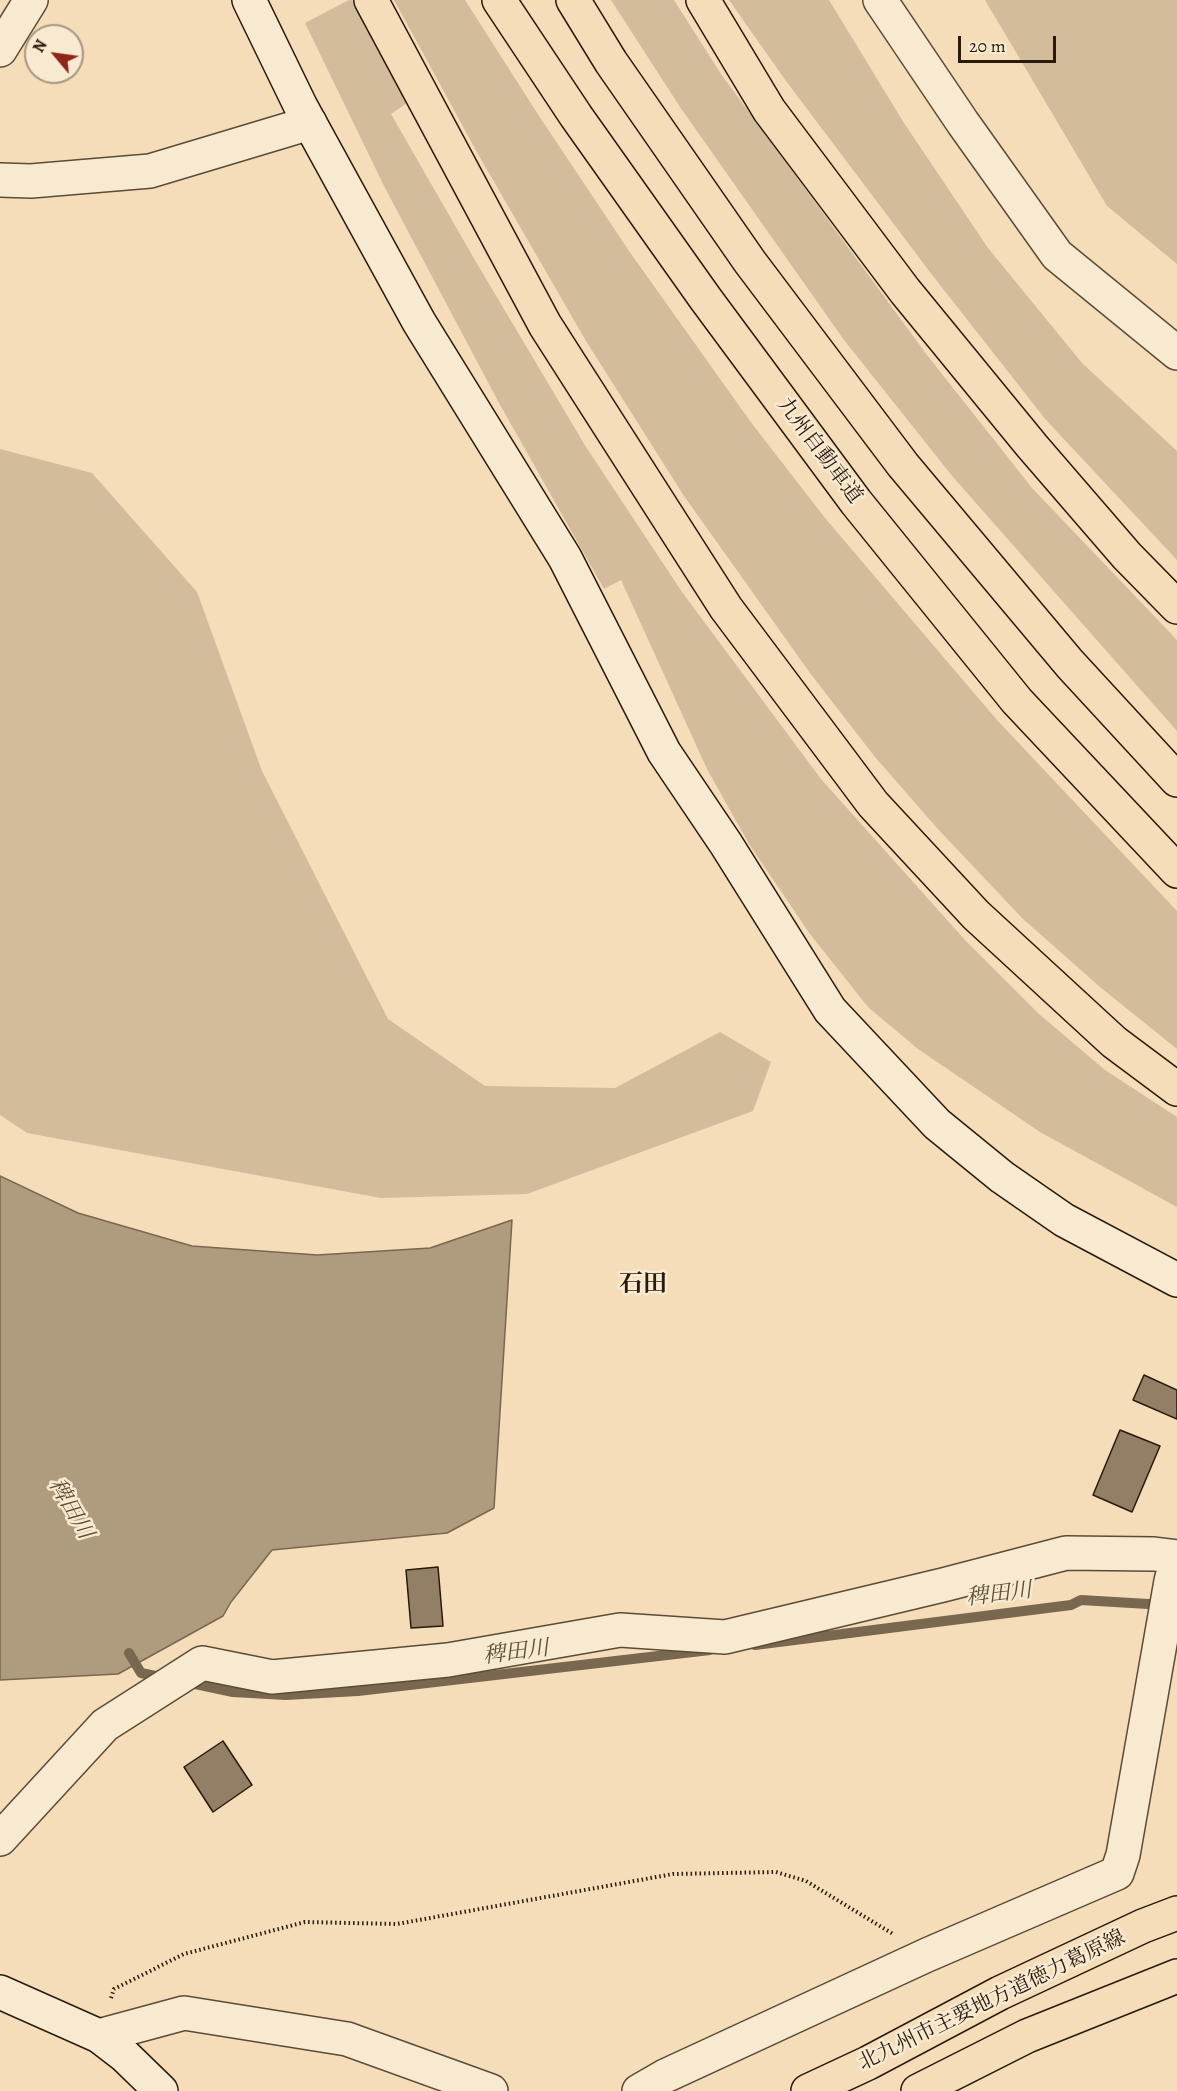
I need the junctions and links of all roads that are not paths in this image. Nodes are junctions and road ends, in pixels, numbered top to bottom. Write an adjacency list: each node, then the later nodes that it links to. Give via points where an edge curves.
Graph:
1 (31, 0): 8 (street)
2 (249, 0): 9 (street)
3 (371, 0): 15 (main road, via 545,325 726,609 873,804 976,915 1114,1042)
4 (573, 0): 13 (main road, via 611,62 750,262 903,465 1070,664)
5 (703, 0): 12 (main road, via 769,110 905,291 1032,447)
6 (880, 0): 11 (street, via 1057,255)
7 (501, 3): 14 (main road, 九州自動車道, via 596,145 856,502 1017,701)
8 (0, 50)
9 (310, 123): 10 (street, via 150,171); 16 (street, via 419,322 565,558 664,752 830,1010 937,1124 1002,1177 1064,1220)
10 (0, 180)
11 (1177, 352)
12 (1177, 608)
13 (1177, 780)
14 (1177, 871)
15 (1177, 1089)
16 (1177, 1280)
17 (1177, 1558): 18 (street, via 1066,1553 725,1636 620,1630 448,1660 272,1677 202,1663 105,1725); 25 (street, via 1117,1873 927,1955)
18 (0, 1839)
19 (1177, 1913): 26 (main road, 北九州市主要地方道徳力葛原線, via 1000,1993)
20 (1177, 1976): 27 (main road, via 1027,2036)
21 (0, 1992): 22 (street)
22 (99, 2036): 23 (street); 24 (street, via 184,2013 347,2040)
23 (161, 2091)
24 (491, 2091)
25 (639, 2091)
26 (808, 2091)
27 (918, 2091)

